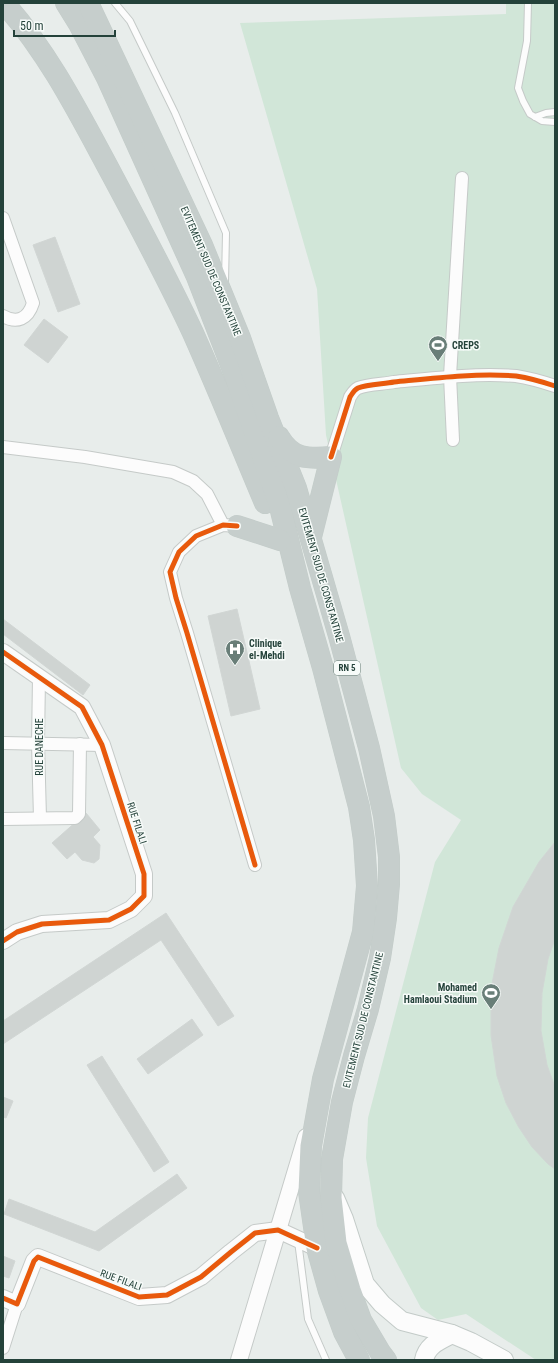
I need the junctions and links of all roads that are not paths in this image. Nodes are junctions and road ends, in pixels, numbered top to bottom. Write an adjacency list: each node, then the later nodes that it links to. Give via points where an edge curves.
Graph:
1 (4, 3): 19 (highway, via 49,64 141,228 193,334)
2 (66, 3): 23 (highway, EVITEMENT SUD DE CONSTANTINE / RN 5, via 107,78 198,278 236,378 280,507)
3 (88, 3): 11 (highway, EVITEMENT SUD DE CONSTANTINE / RN 5, via 202,244)
4 (115, 3): 11 (lane, via 130,21 175,113 226,233)
5 (528, 3): 7 (lane, via 527,41 518,88 522,101)
6 (555, 112): 7 (lane)
7 (535, 117): 8 (lane, via 542,121)
8 (555, 122)
9 (462, 178): 13 (street)
10 (3, 218): 12 (street, via 32,303 25,317 10,320)
11 (225, 302): 15 (highway, EVITEMENT SUD DE CONSTANTINE / RN 5)
12 (3, 316)
13 (450, 376): 14 (street, via 518,377); 16 (street); 18 (street, via 358,388 350,397)
14 (555, 386)
15 (268, 418): 18 (highway, via 283,443 293,453 308,458); 21 (highway, EVITEMENT SUD DE CONSTANTINE / RN 5, via 296,488)
16 (453, 440)
17 (3, 446): 20 (street, via 173,472 193,481)
18 (331, 457): 21 (highway)
19 (266, 505): 20 (highway, via 260,520); 22 (highway)
20 (230, 526): 22 (highway); 32 (street, via 196,536 179,552 170,572)
21 (311, 537): 35 (highway, EVITEMENT SUD DE CONSTANTINE / RN 5, via 369,748 390,857 386,918 380,958 342,1102 332,1159)
22 (280, 540): 23 (highway)
23 (300, 588): 34 (highway, EVITEMENT SUD DE CONSTANTINE / RN 5, via 359,807 367,886 363,932)
24 (3, 652): 25 (street, RUE FILALI)
25 (39, 677): 27 (street, RUE DANECHE); 29 (street, RUE FILALI, via 82,707)
26 (3, 743): 27 (street)
27 (38, 743): 28 (street); 31 (street, RUE DANECHE)
28 (80, 744): 29 (street); 31 (street, via 79,814 75,818)
29 (102, 745): 33 (street, RUE FILALI, via 144,874 144,896 131,909 109,920 42,924 17,932)
30 (3, 818): 31 (street)
31 (40, 818)
32 (254, 865)
33 (3, 941)
34 (323, 1079): 36 (street); 38 (highway, EVITEMENT SUD DE CONSTANTINE / RN 5, via 310,1146 309,1192)
35 (331, 1188): 40 (main road, via 365,1284 382,1304 402,1321); 45 (highway, EVITEMENT SUD DE CONSTANTINE / RN 5, via 336,1243 350,1290 361,1320)
36 (278, 1230): 37 (street); 39 (street, RUE FILALI, via 255,1234 201,1277 168,1295 139,1297 38,1257); 42 (street)
37 (298, 1239): 38 (street); 43 (lane, via 308,1319)
38 (317, 1248): 44 (highway, EVITEMENT SUD DE CONSTANTINE / RN 5, via 328,1291 344,1332)
39 (10, 1301): 41 (street)
40 (452, 1334): 46 (main road, via 431,1346); 47 (main road)
41 (3, 1348)
42 (243, 1358)
43 (326, 1360)
44 (360, 1360)
45 (386, 1360)
46 (424, 1360)
47 (504, 1360)

